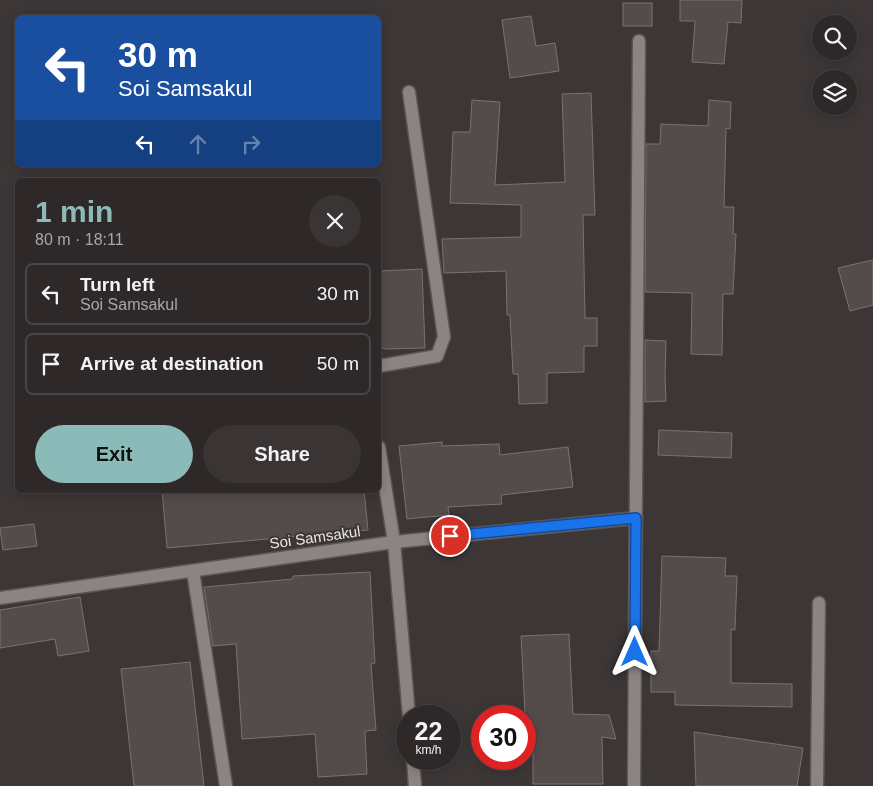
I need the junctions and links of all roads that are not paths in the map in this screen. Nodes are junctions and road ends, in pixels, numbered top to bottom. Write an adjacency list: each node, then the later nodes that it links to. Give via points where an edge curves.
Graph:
1 (639, 41): 5 (street)
2 (409, 92): 3 (street, via 444,337 437,356)
3 (381, 366)
4 (381, 460): 6 (street)
5 (636, 518): 6 (street, Soi Samsakul); 14 (street)
6 (394, 542): 7 (street, Soi Samsakul); 10 (street)
7 (193, 571): 8 (street, Soi Samsakul); 12 (street)
8 (0, 598)
9 (819, 603): 15 (street)
10 (408, 705)
11 (414, 770): 13 (street)
12 (226, 786)
13 (415, 786)
14 (634, 786)
15 (817, 786)

